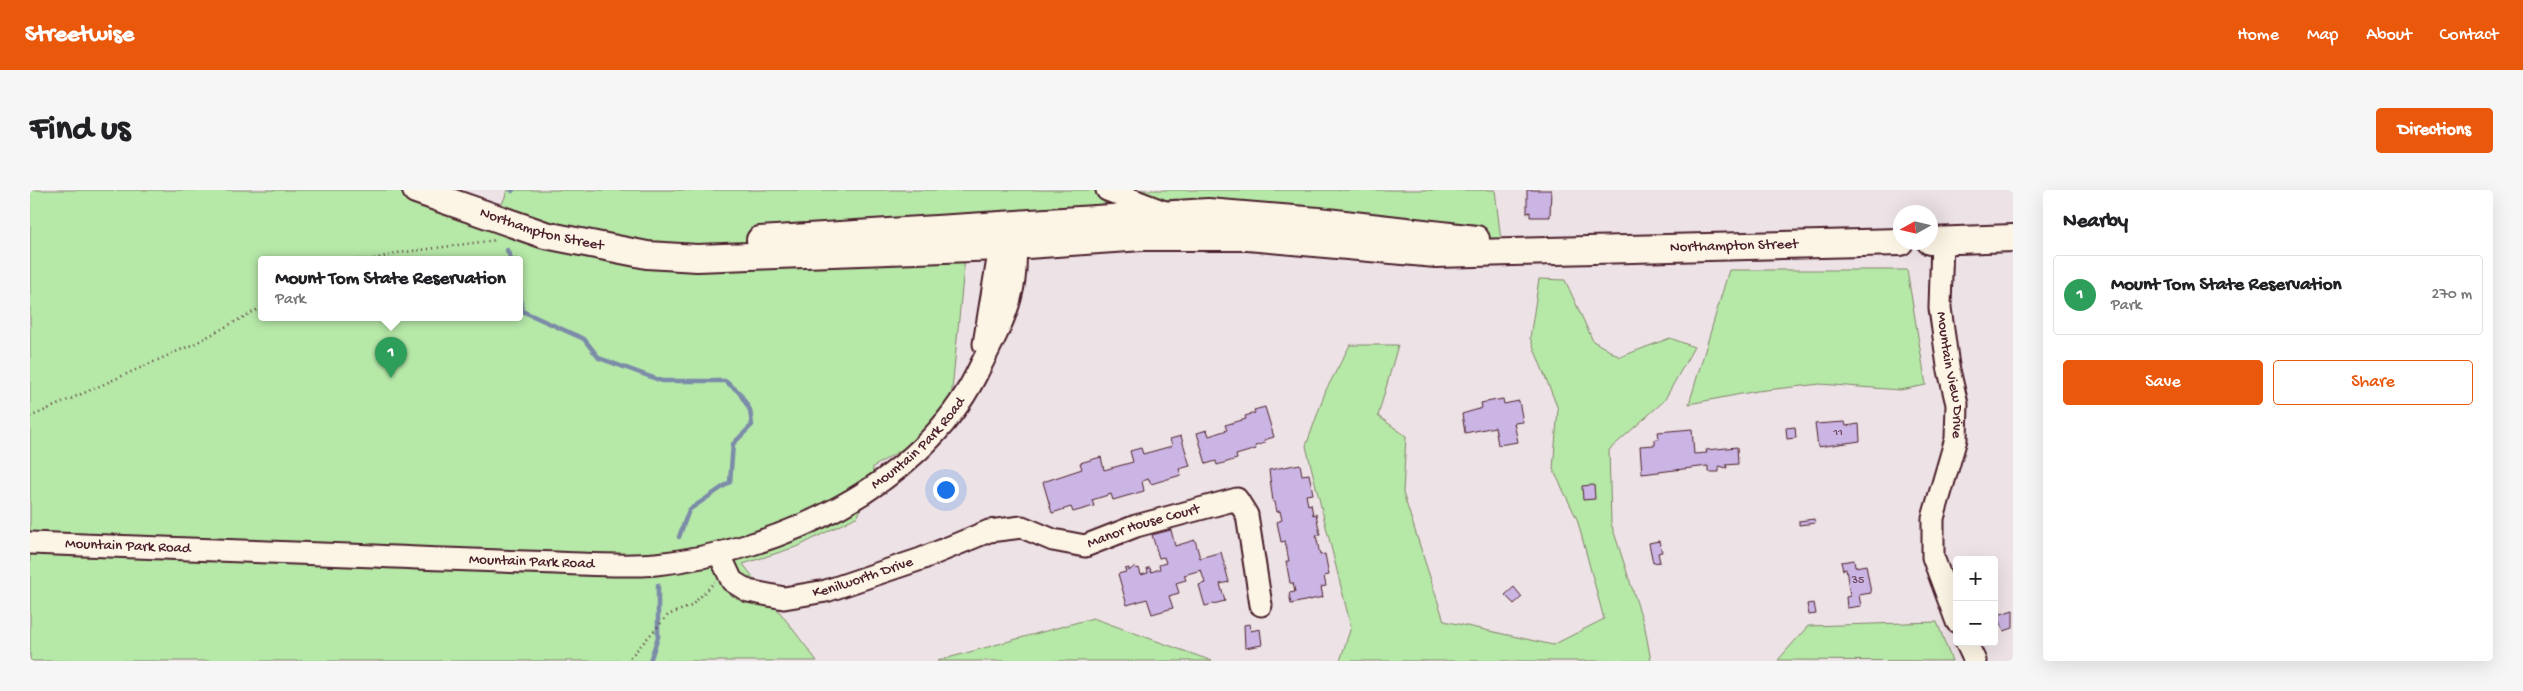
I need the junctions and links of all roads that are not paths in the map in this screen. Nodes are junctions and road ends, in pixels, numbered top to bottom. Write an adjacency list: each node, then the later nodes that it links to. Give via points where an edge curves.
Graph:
1 (416, 190): 5 (main road, Northampton Street, via 538,233 611,248)
2 (1107, 190): 3 (street)
3 (1170, 214): 5 (main road); 8 (main road, via 1260,215)
4 (2013, 238): 6 (main road)
5 (1009, 239): 8 (main road, via 1206,236 1436,254); 12 (street, Mountain Park Road, via 972,381 928,441 886,478 840,506)
6 (1938, 241)
7 (1893, 242): 8 (main road, Northampton Street)
8 (1566, 249)
9 (1937, 250): 14 (street, Mountain View Drive, via 1940,308 1957,404 1956,439 1933,518 1934,557)
10 (1022, 527): 12 (street, Kenilworth Drive, via 989,531 826,591 784,598 748,591 732,581); 13 (street, Manor House Court, via 1053,540 1085,546 1136,526 1237,499 1247,515)
11 (30, 543): 12 (street, Mountain Park Road, via 595,564)
12 (722, 561)
13 (1261, 605)
14 (1953, 611)
15 (1968, 646): 16 (street)
16 (1975, 661)

